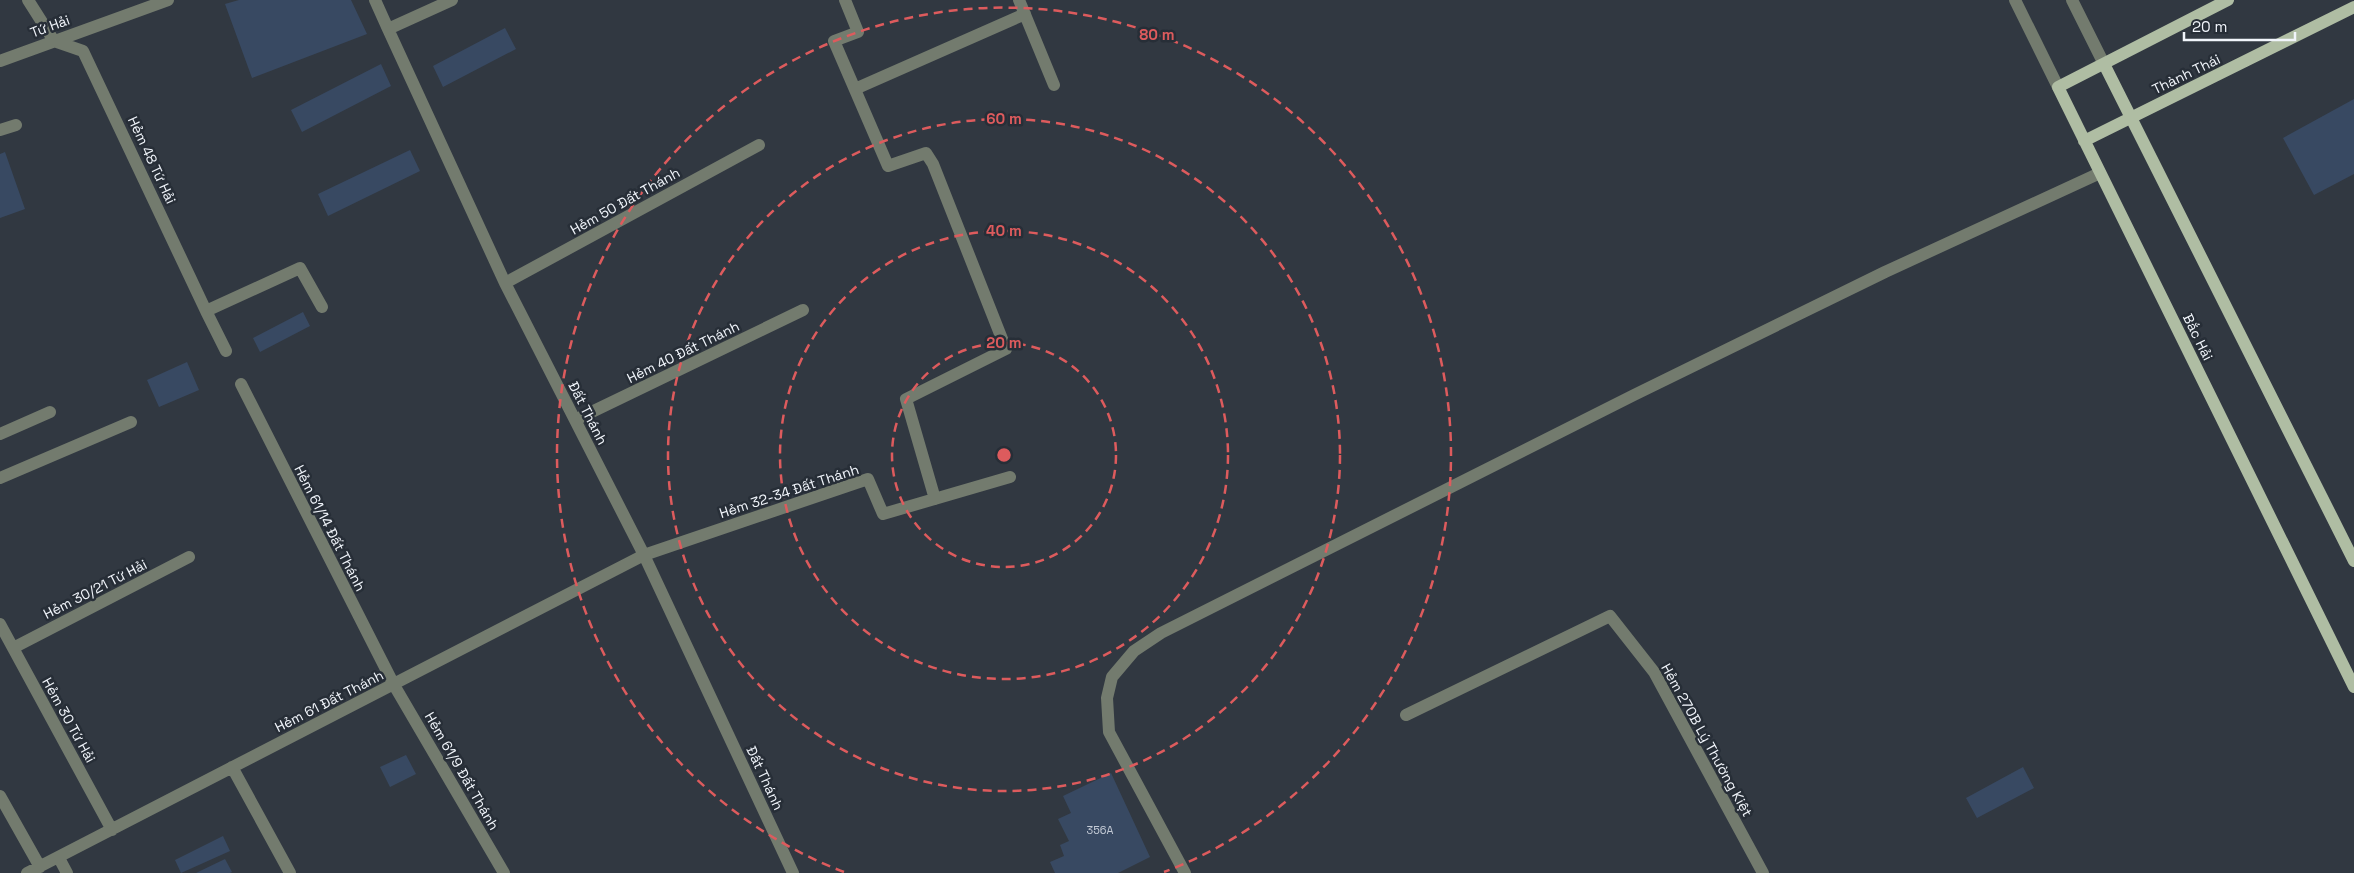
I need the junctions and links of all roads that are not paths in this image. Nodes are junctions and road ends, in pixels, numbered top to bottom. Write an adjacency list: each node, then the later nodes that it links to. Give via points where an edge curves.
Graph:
1 (28, 0): 13 (street)
2 (168, 0): 13 (street, Tứ Hải)
3 (375, 0): 12 (street)
4 (452, 0): 12 (street)
5 (845, 0): 18 (street, via 858,32 834,41)
6 (1019, 0): 11 (street)
7 (2015, 0): 17 (street, Bắc Hải)
8 (2072, 0): 15 (street)
9 (2228, 0): 15 (main road)
10 (2354, 7): 19 (main road, Thành Thái)
11 (1025, 14): 16 (street); 18 (street)
12 (388, 29): 25 (street, Đất Thánh)
13 (54, 41): 14 (street, Tứ Hải); 28 (street, Hẻm 48 Tứ Hải, via 83,50)
14 (0, 61)
15 (2104, 64): 17 (main road); 19 (main road)
16 (1054, 85)
17 (2058, 87): 22 (main road, Bắc Hải)
18 (855, 89): 37 (street, via 888,166 926,153 933,164 1006,349 906,399)
19 (2131, 117): 22 (main road, Thành Thái); 40 (main road)
20 (16, 125): 21 (street)
21 (0, 130)
22 (2084, 140): 24 (main road, Bắc Hải)
23 (759, 145): 25 (street, Hẻm 50 Đất Thánh)
24 (2100, 173): 44 (main road, Bắc Hải); 56 (street, via 1885,272 1634,395 1161,633 1134,651 1112,677 1107,698 1109,732)
25 (505, 283): 32 (street, Đất Thánh)
26 (322, 307): 28 (street, via 300,268)
27 (803, 310): 32 (street, Hẻm 40 Đất Thánh)
28 (206, 311): 29 (street, Hẻm 48 Tứ Hải)
29 (226, 351)
30 (241, 384): 43 (street, Hẻm 61/14 Đất Thánh)
31 (50, 412): 34 (street)
32 (575, 420): 38 (street, Đất Thánh)
33 (131, 422): 36 (street)
34 (0, 434)
35 (1010, 477): 37 (street, Hẻm 32-34 Đất Thánh)
36 (0, 478)
37 (935, 499): 38 (street, Hẻm 32-34 Đất Thánh, via 883,514 868,479)
38 (644, 555): 43 (street, Hẻm 61 Đất Thánh); 55 (street, Đất Thánh)
39 (190, 557): 42 (street, Hẻm 30/21 Tứ Hải)
40 (2354, 561)
41 (0, 624): 42 (street, Hẻm 30 Tứ Hải)
42 (13, 648): 48 (street, Hẻm 30 Tứ Hải)
43 (394, 685): 46 (street, Hẻm 61 Đất Thánh); 54 (street, Hẻm 61/9 Đất Thánh)
44 (2354, 687)
45 (1406, 715): 57 (street, Hẻm 270B Lý Thường Kiệt, via 1610,616 1654,672)
46 (232, 768): 48 (street, Hẻm 61 Đất Thánh); 53 (street)
47 (0, 796): 50 (street)
48 (112, 830): 49 (street, Hẻm 61 Đất Thánh)
49 (59, 858): 50 (street, Hẻm 61 Đất Thánh); 52 (street)
50 (40, 867): 51 (street, Hẻm 61 Đất Thánh)
51 (27, 873)
52 (67, 873)
53 (290, 873)
54 (504, 873)
55 (793, 873)
56 (1185, 873)
57 (1764, 873)

